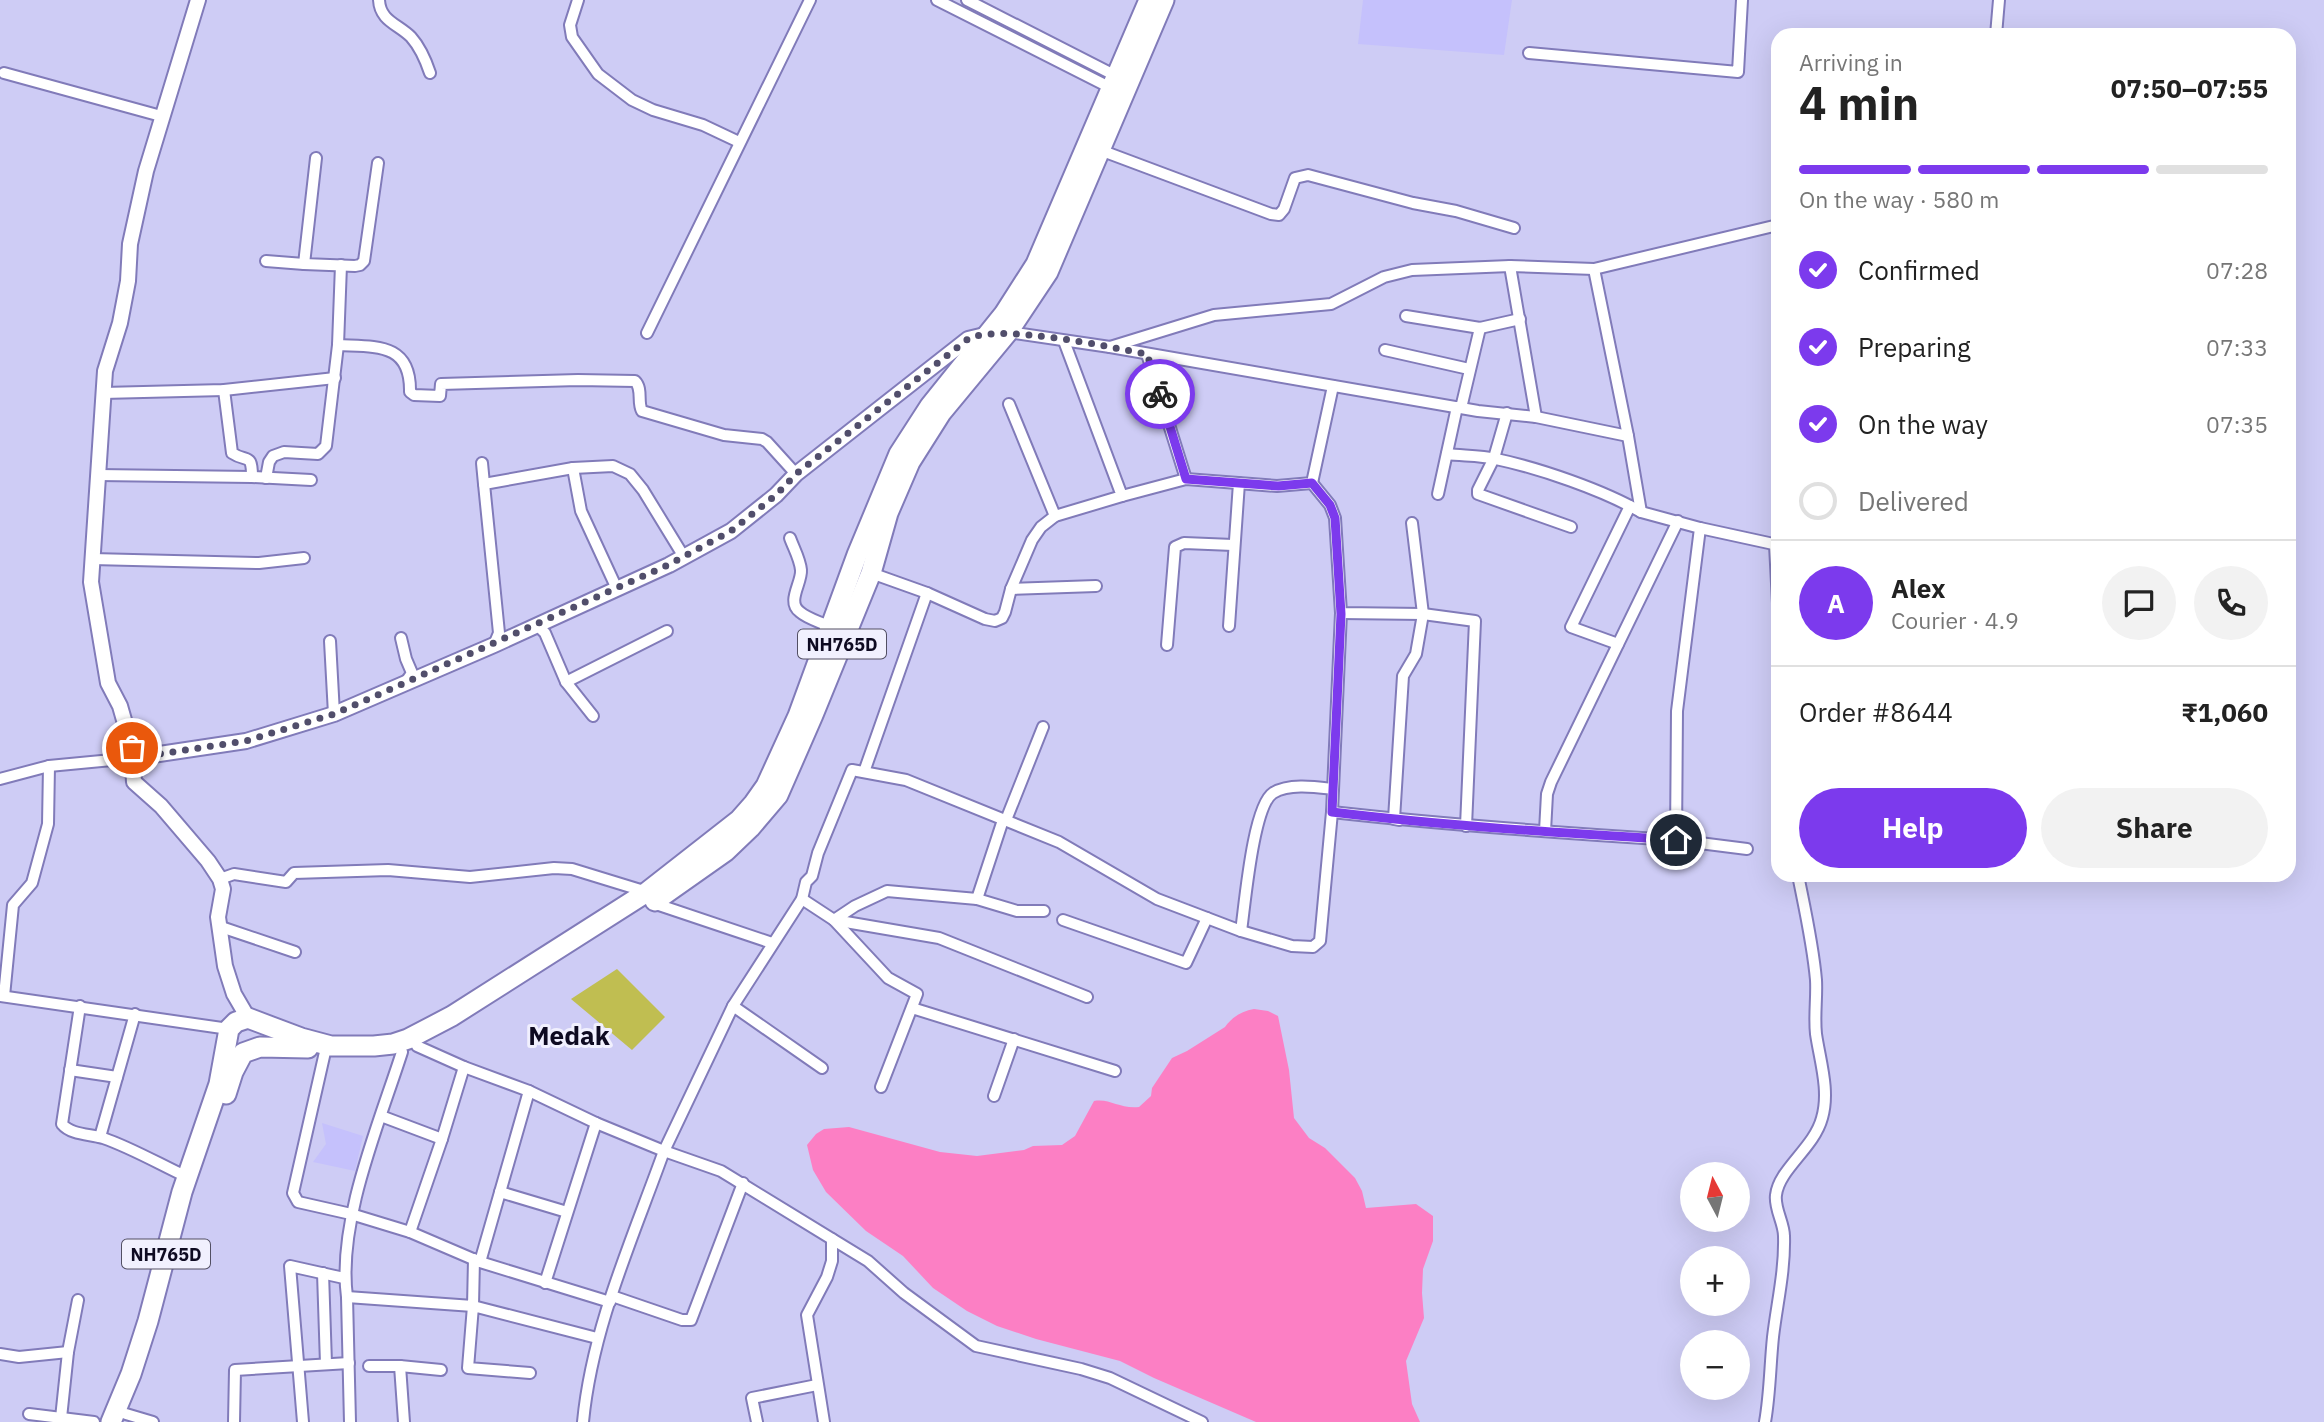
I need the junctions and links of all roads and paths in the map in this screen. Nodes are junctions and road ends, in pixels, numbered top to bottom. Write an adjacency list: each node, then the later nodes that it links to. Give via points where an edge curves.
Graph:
1 (198, 0): 16 (street)
2 (379, 0): 14 (street, via 383,16 411,38)
3 (578, 0): 17 (street, via 570,25 572,37 598,74 632,100)
4 (810, 0): 17 (street)
5 (937, 0): 15 (street)
6 (967, 0): 15 (street)
7 (1149, 0): 15 (highway, NH765D)
8 (1164, 0): 15 (highway, NH765D)
9 (1742, 0): 12 (street, via 1738,72)
10 (1999, 0): 11 (street)
11 (1997, 28)
12 (1529, 53)
13 (4, 73): 16 (street)
14 (429, 73)
15 (1120, 85): 18 (highway, NH765D); 33 (highway, NH765D, via 1036,264)
16 (161, 116): 43 (street, via 130,244 128,281)
17 (739, 142): 32 (street)
18 (1100, 150): 22 (street, via 1262,213 1279,215 1291,183 1308,175); 31 (highway, NH765D, via 1048,272)
19 (316, 158): 24 (street)
20 (378, 163): 25 (street, via 364,261)
21 (1771, 227): 27 (street)
22 (1514, 228)
23 (266, 261): 24 (street)
24 (304, 264): 25 (street)
25 (341, 265): 35 (street)
26 (1510, 266): 27 (street); 29 (street); 36 (street, via 1398,272 1331,304 1214,314)
27 (1594, 269): 48 (street)
28 (1406, 316): 30 (street)
29 (1520, 318): 30 (street); 47 (street)
30 (1480, 328): 39 (street)
31 (1008, 332): 33 (street); 34 (street); 77 (highway, NH765D, via 941,412 910,462 888,513)
32 (647, 333)
33 (988, 333): 53 (street, via 968,339); 86 (highway, NH765D, via 924,414 899,454)
34 (1064, 341): 36 (street); 63 (street)
35 (338, 345): 40 (street); 53 (street, via 380,347 398,356 407,367 414,395 440,396 441,384 635,381 642,411 724,435 762,439)
36 (1110, 347): 38 (street)
37 (1385, 349): 39 (street)
38 (1147, 354): 41 (street); 57 (street)
39 (1469, 369): 45 (street)
40 (335, 378): 42 (street); 56 (street, via 324,451 273,456)
41 (1334, 386): 45 (street); 60 (street)
42 (224, 390): 43 (street); 55 (street, via 232,453 247,458)
43 (103, 393): 54 (street)
44 (1009, 404): 66 (street)
45 (1459, 407): 46 (street); 49 (street)
46 (1507, 413): 47 (street); 50 (street)
47 (1536, 418): 48 (street)
48 (1628, 436): 65 (street)
49 (1447, 454): 50 (street); 62 (street)
50 (1494, 458): 64 (street); 69 (street, via 1478,494)
51 (482, 463): 61 (street)
52 (573, 468): 61 (street); 74 (street, via 612,466 630,474); 79 (street, via 581,511)
53 (796, 474): 74 (street, via 731,531)
54 (98, 475): 55 (street); 76 (street)
55 (252, 477): 56 (street)
56 (266, 478): 58 (street)
57 (1186, 479): 59 (street); 63 (street)
58 (311, 480)
59 (1239, 483): 60 (street); 73 (street)
60 (1312, 483): 82 (street, via 1335,518)
61 (484, 484): 91 (street, via 499,633)
62 (1438, 494)
63 (1122, 496): 66 (street)
64 (1630, 506): 65 (street); 90 (street, via 1571,627)
65 (1641, 512): 67 (street)
66 (1055, 516): 80 (street, via 1032,540)
67 (1678, 521): 70 (street); 90 (street)
68 (1412, 523): 83 (street)
69 (1571, 527)
70 (1700, 528): 72 (street); 108 (street, via 1677,711)
71 (790, 538): 86 (street, via 801,574 795,606)
72 (1771, 544)
73 (1233, 545): 85 (street); 92 (street, via 1184,542 1175,547)
74 (684, 557): 79 (street)
75 (304, 558): 76 (street, via 260,563)
76 (92, 559): 98 (street, via 91,582 108,683 120,706)
77 (871, 573): 81 (street); 112 (highway, NH765D, via 778,795 726,851)
78 (1096, 586): 80 (street)
79 (617, 589): 84 (street)
80 (1011, 589): 81 (street, via 1005,612 995,621)
81 (927, 593): 100 (street)
82 (1341, 614): 83 (street); 102 (street)
83 (1423, 614): 105 (street, via 1416,654 1403,676 1394,819); 106 (street, via 1475,621)
84 (537, 625): 91 (street); 93 (street, via 545,633)
85 (1229, 626)
86 (830, 627): 112 (highway, NH765D, via 798,716 766,786 739,820)
87 (667, 631): 93 (street)
88 (401, 638): 94 (street, via 412,673)
89 (330, 641): 95 (street)
90 (1618, 644): 107 (street, via 1551,782)
91 (494, 645): 94 (street)
92 (1167, 645)
93 (566, 682): 96 (street)
94 (405, 683): 95 (street)
95 (334, 714): 98 (street, via 246,741)
96 (593, 716)
97 (1043, 727): 104 (street)
98 (133, 758): 99 (street); 110 (street, via 134,782 161,806)
99 (49, 766): 101 (street); 123 (street, via 48,824 32,883 13,905)
100 (864, 772): 104 (street, via 906,780); 113 (street, via 852,770)
101 (0, 779)
102 (1333, 789): 103 (street); 120 (street, via 1288,788 1266,800 1255,829)
103 (1332, 812): 105 (street); 120 (street, via 1320,941 1312,947 1292,946)
104 (1006, 820): 114 (street); 116 (street, via 1065,845 1157,899)
105 (1399, 820): 106 (street)
106 (1466, 826): 107 (street)
107 (1545, 831): 108 (street)
108 (1676, 840): 109 (street)
109 (1747, 849)
110 (220, 879): 112 (street, via 234,874 286,883 294,873 357,870 470,877 554,868 572,869); 119 (street)
111 (1799, 882): 186 (street, via 1815,976 1816,1029 1826,1101 1814,1138 1777,1187 1775,1198 1784,1233 1783,1275)
112 (650, 897): 121 (street); 129 (highway, NH765D, via 408,1040 331,1046); 132 (highway, NH765D, via 439,1036)
113 (802, 899): 117 (street); 121 (street)
114 (977, 899): 115 (street, via 1017,911); 117 (street, via 887,891)
115 (1044, 911)
116 (1207, 918): 118 (street, via 1186,964); 120 (street)
117 (834, 920): 124 (street, via 939,938); 127 (street, via 888,978 917,994)
118 (1063, 920)
119 (220, 926): 122 (street); 129 (street, via 225,966)
120 (1241, 931)
121 (772, 943): 126 (street)
122 (295, 952)
123 (2, 996): 125 (street)
124 (1087, 997)
125 (80, 1006): 128 (street); 136 (street)
126 (733, 1006): 135 (street); 146 (street)
127 (912, 1008): 131 (street); 139 (street)
128 (135, 1014): 130 (street); 138 (street)
129 (248, 1017): 130 (highway)
130 (229, 1029): 147 (highway, NH765D, via 219,1084)
131 (1014, 1039): 137 (street); 141 (street)
132 (409, 1049): 133 (highway, NH765D, via 364,1055); 134 (street); 142 (street)
133 (325, 1052): 151 (street, via 293,1193 298,1202); 175 (highway, NH765D, via 300,1046 260,1047 243,1054 192,1196 141,1379)
134 (464, 1067): 140 (street); 145 (street)
135 (822, 1068)
136 (70, 1070): 138 (street); 144 (street, via 62,1124 68,1130)
137 (1115, 1071)
138 (117, 1077): 144 (street)
139 (881, 1087)
140 (529, 1091): 143 (street); 149 (street)
141 (994, 1096)
142 (381, 1116): 145 (street); 151 (street)
143 (596, 1123): 146 (street); 150 (street)
144 (100, 1137): 147 (street)
145 (442, 1139): 152 (street)
146 (664, 1151): 148 (street); 159 (street)
147 (187, 1177): 175 (highway, NH765D)
148 (743, 1183): 153 (street); 159 (street, via 691,1320)
149 (500, 1192): 150 (street); 154 (street)
150 (567, 1212): 157 (street)
151 (351, 1214): 152 (street); 156 (street)
152 (410, 1231): 154 (street)
153 (832, 1239): 172 (street, via 827,1277 807,1315); 185 (street, via 868,1261 976,1346 1081,1368)
154 (477, 1260): 157 (street); 161 (street)
155 (323, 1272): 156 (street); 166 (street); 169 (street, via 290,1265)
156 (344, 1278): 158 (street)
157 (545, 1283): 159 (street)
158 (347, 1297): 161 (street); 165 (street)
159 (611, 1299): 162 (street)
160 (78, 1300): 163 (street)
161 (473, 1306): 162 (street); 171 (street, via 468,1368)
162 (597, 1338): 182 (street)
163 (68, 1352): 164 (street, via 19,1357); 174 (street)
164 (0, 1354)
165 (349, 1363): 166 (street); 180 (street)
166 (326, 1364): 169 (street)
167 (369, 1366): 168 (street)
168 (400, 1366): 170 (street); 181 (street)
169 (299, 1367): 178 (street, via 234,1370); 179 (street)
170 (441, 1370)
171 (530, 1373)
172 (817, 1385): 183 (street, via 752,1398); 184 (street)
173 (29, 1414): 174 (street)
174 (61, 1418): 176 (street)
175 (120, 1419): 177 (street)
176 (94, 1422)
177 (153, 1422)
178 (234, 1422)
179 (303, 1422)
180 (350, 1422)
181 (404, 1422)
182 (583, 1422)
183 (757, 1422)
184 (824, 1422)
185 (1202, 1422)
186 (1765, 1422)

